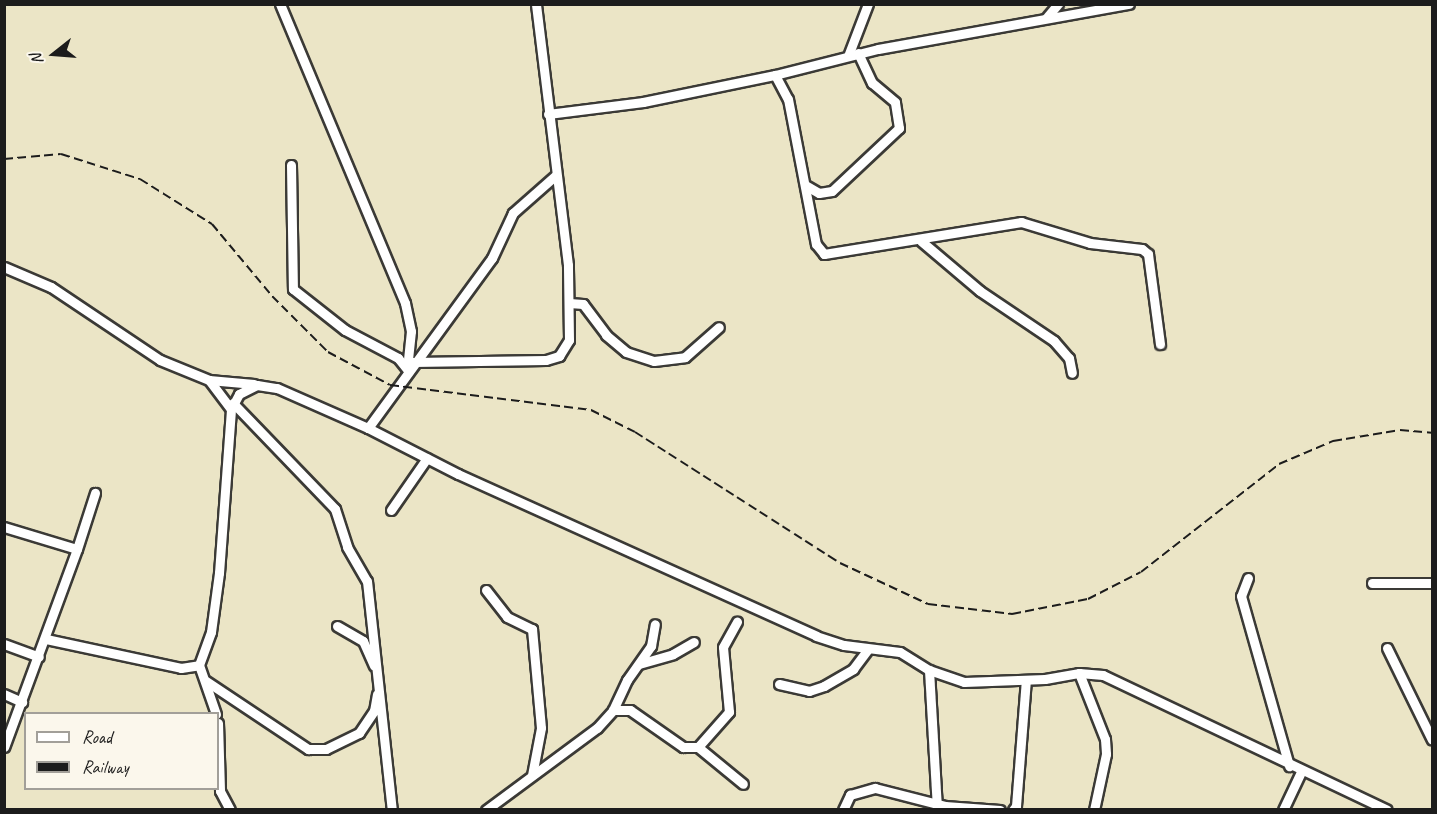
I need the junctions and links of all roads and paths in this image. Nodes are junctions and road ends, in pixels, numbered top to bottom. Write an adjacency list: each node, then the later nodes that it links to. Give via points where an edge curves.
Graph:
1 (280, 4): 18 (street, via 405,303 411,331)
2 (536, 4): 9 (street)
3 (868, 4): 7 (street)
4 (1058, 4): 6 (street)
5 (1129, 4): 6 (street)
6 (1047, 17): 7 (street)
7 (853, 55): 8 (street); 12 (street, via 872,83 895,102 899,128 832,191 819,193)
8 (775, 75): 9 (street, via 621,106); 12 (street, via 788,99)
9 (548, 114): 11 (street)
10 (291, 165): 18 (street, via 293,289 345,330)
11 (555, 176): 15 (street, via 568,265); 18 (street, via 513,213 492,258)
12 (805, 184): 13 (street, via 816,244 824,254)
13 (921, 241): 17 (street, via 1021,222 1077,240 1145,251); 19 (street, via 980,291 1054,341 1069,358)
14 (5, 269): 20 (street, via 51,286 151,355)
15 (569, 303): 16 (street, via 583,304 606,335 626,352 654,361 685,357); 18 (street, via 569,340 559,356 546,360)
16 (719, 327)
17 (1160, 344)
18 (409, 367): 23 (street)
19 (1072, 373)
20 (209, 380): 21 (street); 22 (street)
21 (257, 385): 22 (street, via 239,394); 23 (street, via 277,388)
22 (232, 406): 43 (street, via 219,573 211,632); 63 (street, via 335,509 347,547 367,581)
23 (368, 428): 24 (street)
24 (427, 458): 26 (street); 40 (street, via 816,636)
25 (94, 493): 28 (street)
26 (391, 510)
27 (4, 527): 28 (street)
28 (77, 549): 36 (street)
29 (1248, 578): 57 (street, via 1241,596)
30 (1372, 583): 31 (street)
31 (1432, 583)
32 (486, 590): 59 (street, via 507,617 532,629 541,728)
33 (737, 622): 55 (street, via 723,647 729,712)
34 (655, 624): 42 (street, via 651,646)
35 (337, 626): 47 (street, via 363,641 377,678 372,717 346,742 327,749 308,749)
36 (46, 639): 41 (street); 43 (street, via 181,668)
37 (694, 642): 42 (street, via 673,654)
38 (4, 644): 41 (street)
39 (1387, 648): 53 (street)
40 (868, 649): 44 (street, via 900,652); 48 (street, via 853,669 815,689)
41 (39, 657): 50 (street)
42 (639, 664): 51 (street)
43 (199, 665): 47 (street)
44 (929, 670): 46 (street, via 964,682); 61 (street)
45 (1079, 673): 46 (street); 57 (street, via 1103,675); 68 (street, via 1105,739 1106,754)
46 (1026, 680): 67 (street)
47 (206, 681): 52 (street)
48 (780, 684)
49 (4, 694): 50 (street)
50 (22, 702): 54 (street)
51 (613, 710): 55 (street, via 630,710 682,747); 59 (street, via 577,746)
52 (215, 712)
53 (1432, 740)
54 (4, 747)
55 (698, 747): 60 (street)
56 (219, 756): 62 (street, via 220,790)
57 (1289, 766): 58 (street)
58 (1302, 772): 69 (street); 70 (street)
59 (532, 775): 64 (street)
60 (743, 784)
61 (937, 807): 65 (street, via 867,788 850,795); 66 (street)
62 (230, 810)
63 (392, 810)
64 (486, 810)
65 (843, 810)
66 (1000, 810)
67 (1013, 810)
68 (1094, 810)
69 (1283, 810)
70 (1387, 810)

